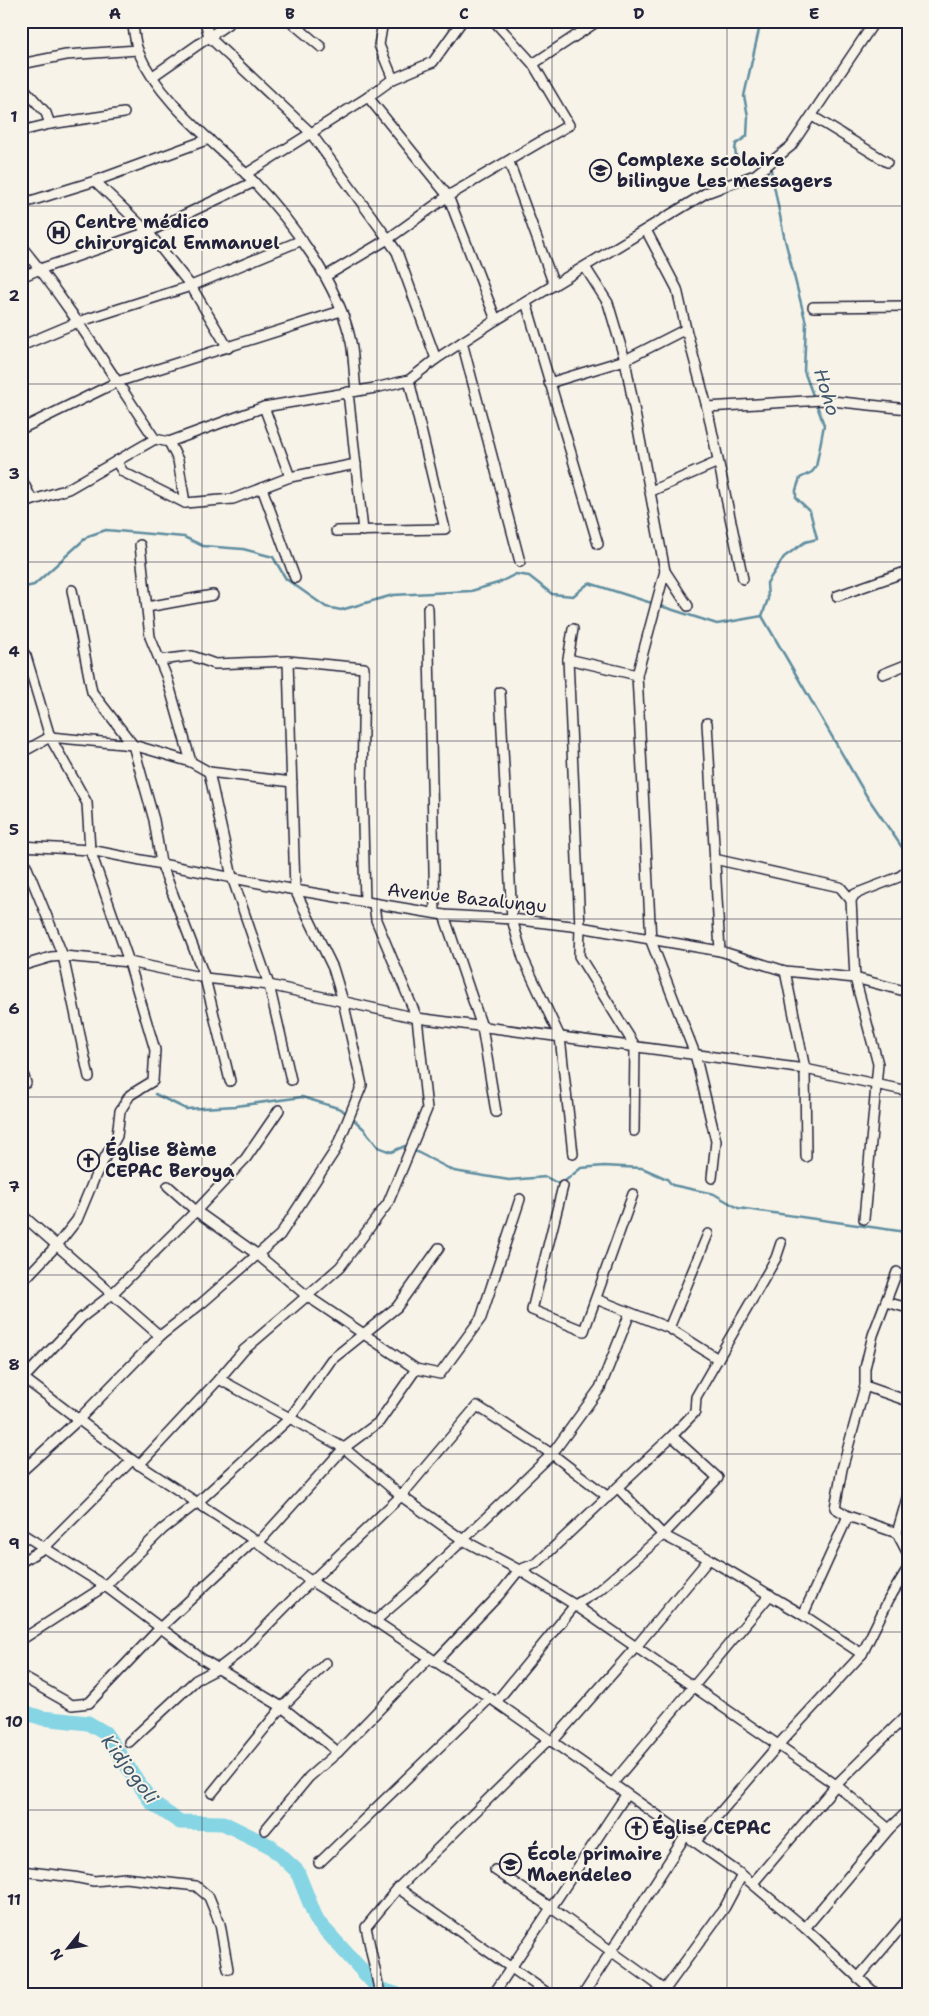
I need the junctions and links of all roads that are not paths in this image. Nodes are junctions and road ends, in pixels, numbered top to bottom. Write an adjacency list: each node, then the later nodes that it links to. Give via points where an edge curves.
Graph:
1 (132, 21): 12 (street)
2 (205, 21): 10 (street)
3 (232, 21): 10 (street)
4 (290, 21): 11 (street)
5 (383, 21): 16 (street, via 379,45)
6 (462, 21): 16 (street, via 433,62)
7 (494, 21): 14 (street)
8 (598, 21): 14 (street)
9 (875, 21): 20 (street)
10 (209, 37): 15 (street); 23 (street)
11 (321, 46)
12 (138, 50): 13 (street, via 66,55); 15 (street)
13 (21, 64)
14 (532, 64): 25 (street, via 569,125)
15 (153, 76): 24 (street, via 164,93)
16 (393, 79): 18 (street)
17 (21, 85): 21 (street, via 46,113)
18 (368, 97): 23 (street); 30 (street)
19 (124, 113): 21 (street)
20 (812, 116): 26 (street); 32 (street, via 791,146 755,175 706,193)
21 (50, 124): 22 (street)
22 (21, 131)
23 (310, 132): 27 (street); 34 (street)
24 (209, 139): 27 (street); 28 (street)
25 (509, 162): 30 (street); 41 (street)
26 (887, 162)
27 (246, 174): 29 (street)
28 (95, 180): 31 (street); 33 (street)
29 (254, 182): 33 (street); 35 (street)
30 (448, 196): 34 (street); 47 (street)
31 (21, 204)
32 (646, 230): 37 (street); 49 (street, via 678,289)
33 (148, 232): 38 (street); 42 (street)
34 (388, 239): 39 (street); 53 (street, via 397,252)
35 (302, 240): 39 (street); 42 (street)
36 (21, 246): 38 (street)
37 (585, 267): 41 (street); 54 (street, via 608,303)
38 (40, 269): 40 (street); 48 (street)
39 (326, 276): 46 (street)
40 (21, 277)
41 (554, 284): 43 (street)
42 (192, 286): 48 (street); 52 (street)
43 (526, 302): 47 (street); 57 (street)
44 (908, 306): 45 (street)
45 (813, 307)
46 (341, 311): 52 (street); 58 (street, via 351,342)
47 (496, 320): 50 (street)
48 (78, 322): 51 (street); 56 (street)
49 (686, 329): 54 (street); 60 (street)
50 (462, 342): 53 (street); 79 (street)
51 (21, 346)
52 (228, 348): 56 (street)
53 (436, 358): 55 (street)
54 (625, 360): 57 (street); 71 (street)
55 (409, 380): 58 (street); 75 (street, via 445,529)
56 (117, 382): 62 (street); 63 (street)
57 (549, 383): 77 (street)
58 (352, 392): 59 (street); 67 (street)
59 (264, 407): 64 (street); 68 (street)
60 (707, 407): 61 (street, via 822,400); 66 (street)
61 (908, 409)
62 (21, 429)
63 (155, 438): 64 (street); 65 (street)
64 (169, 442): 73 (street, via 178,460)
65 (116, 461): 72 (street, via 68,489); 73 (street, via 123,472)
66 (718, 462): 71 (street); 83 (street)
67 (356, 464): 68 (street); 75 (street)
68 (290, 477): 70 (street)
69 (21, 478): 72 (street)
70 (262, 488): 73 (street, via 233,499); 82 (street)
71 (651, 491): 80 (street)
72 (32, 500): 74 (street)
73 (185, 503)
74 (21, 504)
75 (364, 531): 76 (street)
76 (336, 532)
77 (598, 544)
78 (140, 545): 88 (street)
79 (520, 562)
80 (665, 571): 87 (street); 97 (street)
81 (908, 572): 86 (street)
82 (295, 578)
83 (743, 579)
84 (72, 590): 101 (street, via 92,692)
85 (213, 595): 88 (street)
86 (837, 596)
87 (688, 606)
88 (147, 607): 93 (street, via 150,637)
89 (428, 608): 116 (street)
90 (573, 629): 92 (street)
91 (21, 648): 100 (street)
92 (568, 659): 97 (street); 118 (street)
93 (160, 660): 94 (street, via 192,656 215,664); 103 (street)
94 (288, 661): 105 (street); 115 (street, via 364,668 362,786)
95 (908, 664): 96 (street)
96 (883, 674)
97 (637, 675): 119 (street)
98 (500, 692): 117 (street)
99 (707, 723): 109 (street)
100 (50, 737): 101 (street); 102 (street, via 28,749); 107 (street, via 87,802)
101 (133, 745): 103 (street); 110 (street, via 154,820)
102 (21, 749)
103 (191, 762): 104 (street)
104 (209, 772): 105 (street); 112 (street)
105 (292, 782): 113 (street)
106 (21, 846): 107 (street, Avenue Bazalungu)
107 (90, 850): 110 (street, Avenue Bazalungu); 122 (street)
108 (21, 854): 121 (street)
109 (714, 859): 114 (street, via 840,887); 120 (street)
110 (161, 863): 112 (street, Avenue Bazalungu); 125 (street)
111 (908, 870): 114 (street, via 899,877 855,894)
112 (232, 877): 113 (street, Avenue Bazalungu); 127 (street)
113 (295, 890): 115 (street, Avenue Bazalungu); 129 (street, via 333,968)
114 (851, 900): 126 (street)
115 (370, 903): 116 (street, Avenue Bazalungu); 130 (street)
116 (440, 914): 117 (street, Avenue Bazalungu); 131 (street)
117 (512, 919): 118 (street, Avenue Bazalungu); 132 (street, via 523,958)
118 (580, 927): 119 (street, Avenue Bazalungu); 133 (street, via 579,956)
119 (651, 940): 120 (street, Avenue Bazalungu); 134 (street)
120 (720, 951): 124 (street, Avenue Bazalungu)
121 (63, 956): 122 (street); 123 (street); 137 (street)
122 (129, 962): 125 (street); 158 (street, via 155,1050 153,1081 130,1095 120,1111 117,1136 97,1172 77,1220)
123 (21, 966)
124 (785, 971): 126 (street, Avenue Bazalungu); 136 (street)
125 (205, 978): 127 (street); 139 (street)
126 (855, 978): 128 (street, Avenue Bazalungu); 141 (street, via 878,1064)
127 (269, 986): 129 (street); 138 (street)
128 (908, 992)
129 (343, 1001): 130 (street); 160 (street, via 362,1085 336,1149 280,1235)
130 (417, 1018): 131 (street); 164 (street, via 427,1110 388,1203 340,1268)
131 (482, 1027): 132 (street); 144 (street)
132 (560, 1037): 133 (street); 146 (street)
133 (635, 1046): 134 (street); 145 (street)
134 (695, 1054): 136 (street); 148 (street, via 716,1141)
135 (21, 1068): 140 (street)
136 (804, 1069): 141 (street); 147 (street)
137 (89, 1077)
138 (291, 1080)
139 (230, 1081)
140 (26, 1083)
141 (877, 1084): 142 (street); 155 (street)
142 (908, 1091)
143 (279, 1110): 153 (street, via 246,1158)
144 (496, 1112)
145 (634, 1131)
146 (573, 1154)
147 (806, 1157)
148 (712, 1178)
149 (168, 1186): 153 (street)
150 (562, 1186): 165 (street, via 532,1310 584,1332)
151 (633, 1194): 165 (street)
152 (520, 1199): 173 (street, via 481,1318 440,1374)
153 (196, 1211): 160 (street); 163 (street)
154 (21, 1214): 158 (street)
155 (864, 1219)
156 (708, 1234): 169 (street)
157 (781, 1243): 172 (street, via 776,1258)
158 (58, 1244): 162 (street); 163 (street)
159 (440, 1248): 170 (street, via 397,1308)
160 (258, 1255): 164 (street); 171 (street)
161 (897, 1272): 166 (street)
162 (21, 1283)
163 (111, 1295): 171 (street); 174 (street, via 81,1318)
164 (307, 1296): 170 (street); 175 (street, via 244,1350)
165 (596, 1299): 168 (street)
166 (886, 1302): 167 (street); 176 (street, via 873,1334 865,1368)
167 (908, 1308)
168 (630, 1312): 169 (street); 182 (street, via 600,1388)
169 (669, 1328): 172 (street)
170 (365, 1334): 173 (street); 178 (street, via 331,1360)
171 (160, 1336): 179 (street)
172 (718, 1358): 180 (street, via 696,1397 695,1412)
173 (416, 1369): 181 (street, via 379,1422)
174 (22, 1378): 179 (street)
175 (220, 1379): 178 (street); 183 (street)
176 (866, 1386): 177 (street); 190 (street, via 842,1470 835,1508)
177 (908, 1401)
178 (290, 1418): 181 (street); 189 (street)
179 (78, 1420): 183 (street); 184 (street)
180 (672, 1436): 185 (street); 193 (street, via 718,1478)
181 (344, 1448): 187 (street); 195 (street)
182 (552, 1454): 187 (street, via 477,1406); 188 (street); 194 (street)
183 (135, 1462): 189 (street); 196 (street)
184 (21, 1472)
185 (618, 1488): 188 (street); 193 (street)
186 (908, 1495): 192 (street)
187 (401, 1496): 194 (street); 202 (street)
188 (608, 1498): 201 (street, via 536,1562)
189 (197, 1503): 195 (street); 203 (street, via 163,1529)
190 (848, 1516): 192 (street); 206 (street)
191 (21, 1533): 196 (street)
192 (897, 1533): 197 (street)
193 (663, 1535): 198 (street); 205 (street, via 598,1591)
194 (463, 1540): 201 (street); 207 (street)
195 (256, 1542): 202 (street); 208 (street)
196 (44, 1548): 199 (street); 203 (street)
197 (908, 1554)
198 (709, 1559): 204 (street); 210 (street)
199 (21, 1562)
200 (908, 1568): 211 (street)
201 (519, 1570): 205 (street); 212 (street, via 499,1595)
202 (312, 1582): 207 (street); 214 (street, via 244,1649)
203 (104, 1586): 208 (street); 209 (street)
204 (770, 1595): 206 (street); 216 (street)
205 (575, 1606): 210 (street); 217 (street)
206 (803, 1615): 211 (street)
207 (375, 1621): 212 (street)
208 (161, 1627): 214 (street); 215 (street, via 89,1703 72,1705)
209 (21, 1640)
210 (635, 1648): 216 (street); 220 (street)
211 (862, 1654): 222 (street)
212 (432, 1660): 217 (street); 223 (street)
213 (326, 1663): 218 (street)
214 (219, 1668): 218 (street); 221 (street, via 196,1680)
215 (21, 1676)
216 (692, 1687): 222 (street); 224 (street)
217 (493, 1700): 220 (street); 233 (street)
218 (282, 1707): 223 (street); 226 (street)
219 (908, 1714): 225 (street)
220 (550, 1741): 224 (street); 238 (street)
221 (128, 1742)
222 (778, 1744): 225 (street); 232 (street)
223 (338, 1752): 230 (street, via 309,1777)
224 (612, 1784): 227 (street)
225 (836, 1785): 229 (street); 237 (street)
226 (212, 1793)
227 (626, 1795): 231 (street); 239 (street)
228 (908, 1811): 229 (street)
229 (889, 1829): 241 (street)
230 (265, 1830)
231 (686, 1835): 232 (street); 242 (street)
232 (695, 1842): 236 (street)
233 (319, 1863)
234 (496, 1870): 239 (street)
235 (21, 1871): 244 (street, via 94,1881 125,1878 196,1886 209,1897 220,1924)
236 (742, 1875): 237 (street); 247 (street, via 725,1907)
237 (753, 1884): 241 (street)
238 (398, 1888): 243 (street); 246 (street, via 366,1927)
239 (550, 1907): 242 (street); 243 (street)
240 (908, 1919): 245 (street)
241 (805, 1928): 245 (street)
242 (612, 1952): 247 (street); 250 (street)
243 (510, 1966): 248 (street); 249 (street)
244 (228, 1968)
245 (858, 1978): 251 (street)
246 (378, 1989)
247 (663, 1992)
248 (493, 1995)
249 (550, 1995)
250 (583, 1995)
251 (877, 1995)

